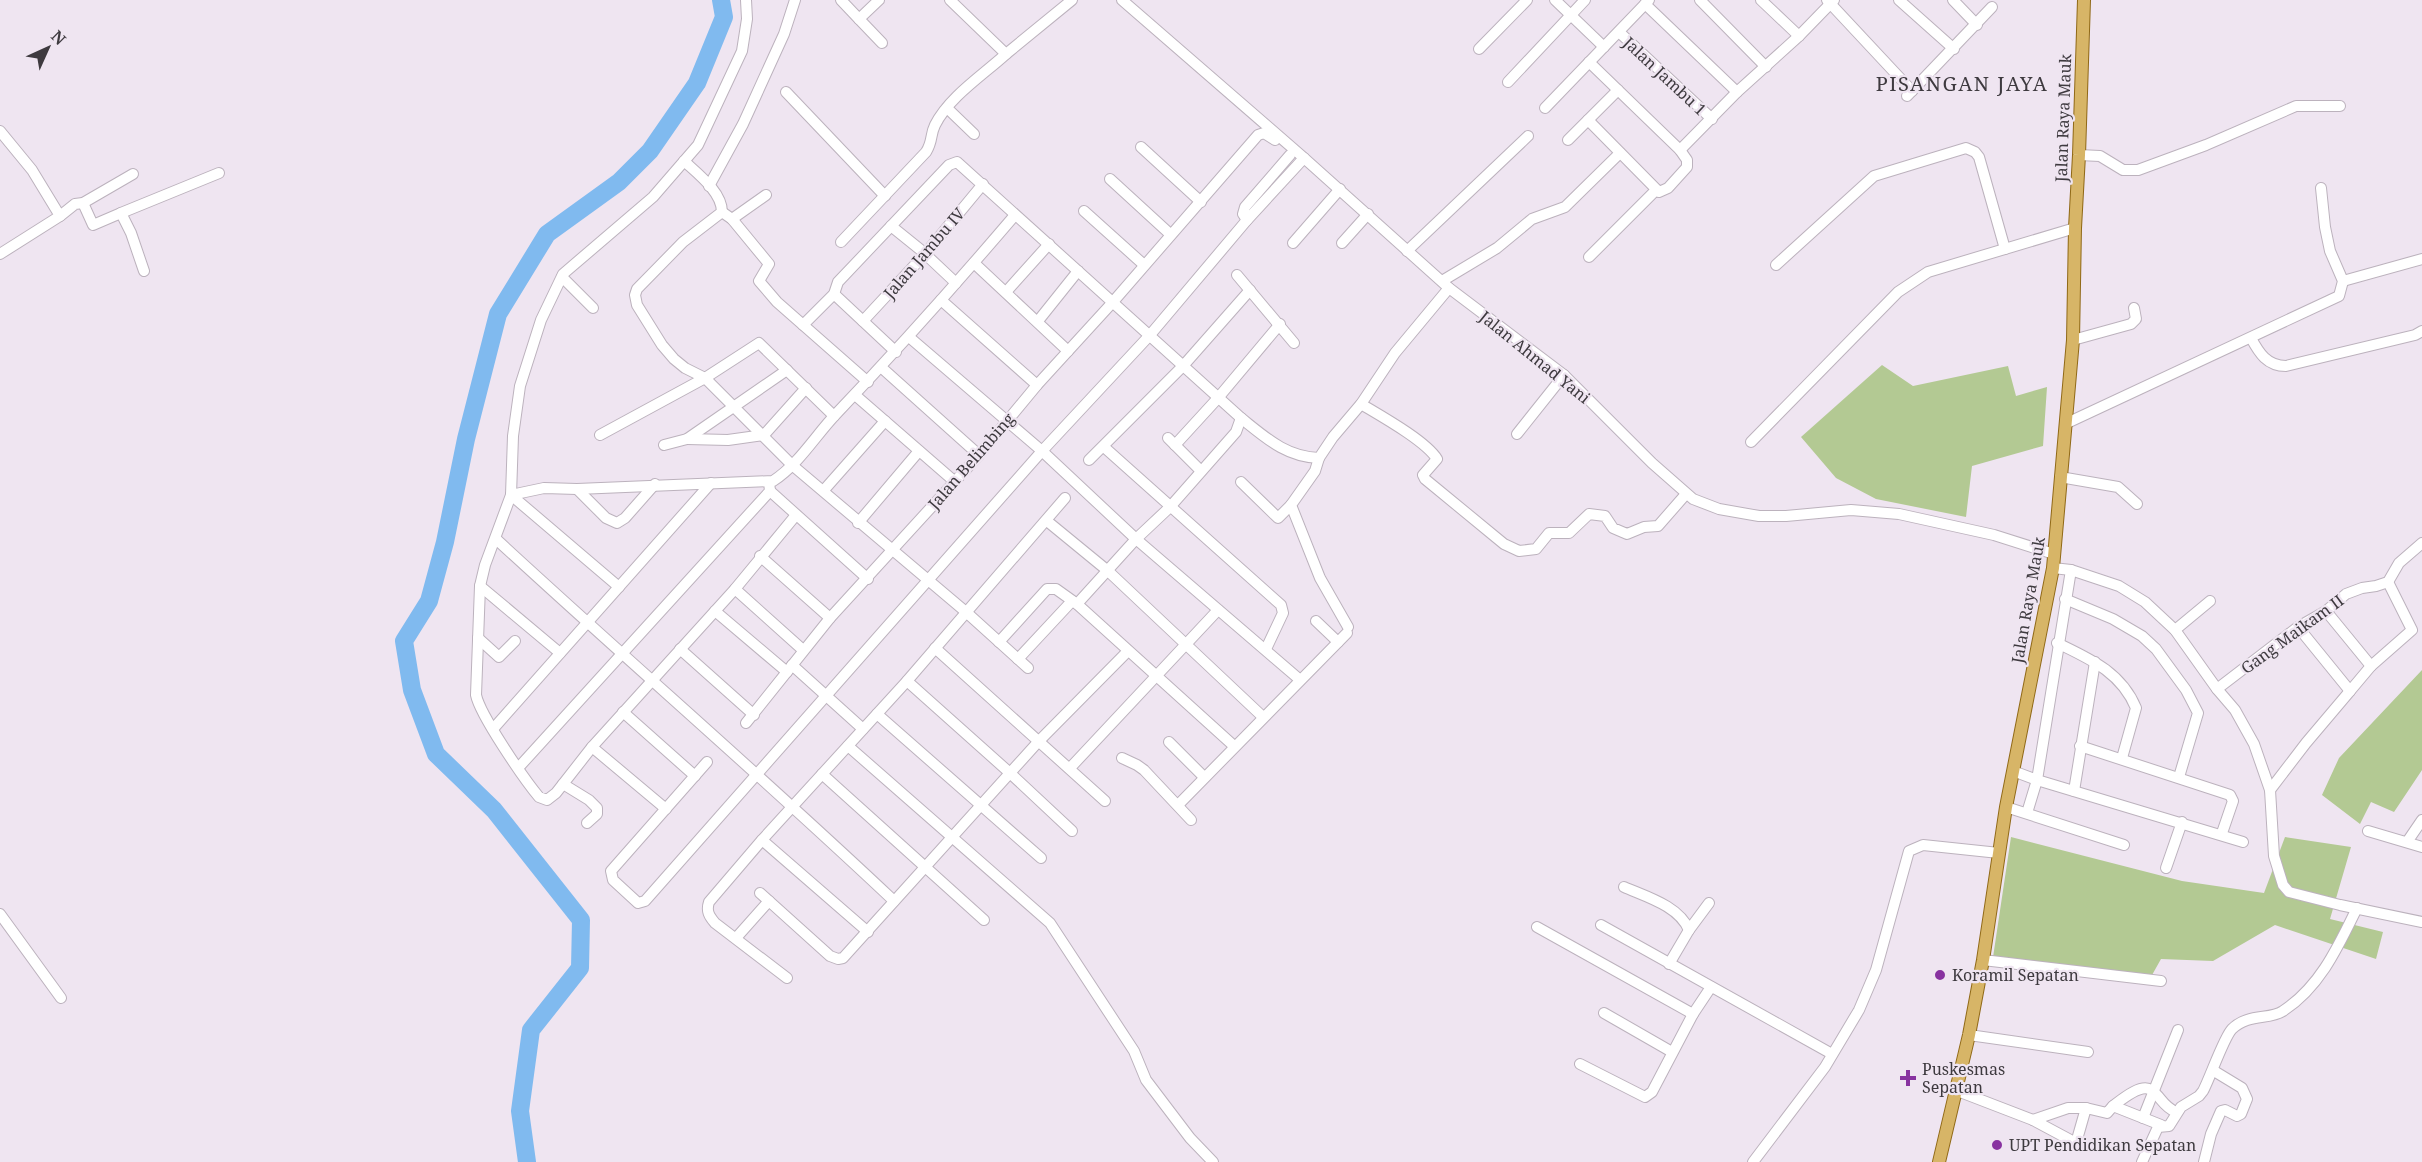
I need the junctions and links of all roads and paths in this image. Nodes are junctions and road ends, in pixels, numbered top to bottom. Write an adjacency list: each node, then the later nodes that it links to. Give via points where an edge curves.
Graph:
1 (746, 0): 49 (street, via 742,51 698,145)
2 (795, 0): 54 (street, via 784,34 743,124)
3 (841, 0): 20 (street)
4 (879, 0): 20 (street)
5 (950, 0): 28 (street)
6 (1072, 0): 28 (street)
7 (1122, 0): 48 (street, Jalan Ahmad Yani)
8 (1527, 0): 26 (street)
9 (1555, 0): 19 (street)
10 (1586, 0): 19 (street)
11 (1700, 0): 30 (street)
12 (1761, 0): 23 (street)
13 (1899, 0): 27 (street)
14 (1953, 0): 21 (street)
15 (2084, 0): 47 (main road, Jalan Raya Mauk)
16 (1830, 1): 23 (street); 27 (street, via 1910,93)
17 (1648, 2): 22 (street); 34 (street)
18 (1992, 7): 21 (street)
19 (1572, 15): 25 (street); 31 (street)
20 (859, 19): 24 (street)
21 (1977, 25): 27 (street)
22 (1619, 32): 25 (street); 38 (street, Jalan Jambu 1)
23 (1799, 36): 30 (street)
24 (882, 43)
25 (1604, 47): 29 (street)
26 (1479, 49)
27 (1954, 49)
28 (1006, 54): 36 (street)
29 (1589, 62): 32 (street); 37 (street)
30 (1766, 67): 34 (street)
31 (1508, 82)
32 (1618, 90): 39 (street); 45 (street)
33 (786, 92): 59 (street)
34 (1737, 92): 38 (street)
35 (2340, 106): 47 (street, via 2293,107 2138,171 2123,170 2100,156)
36 (947, 108): 41 (street); 59 (street, via 934,126 930,145)
37 (1545, 108)
38 (1712, 119): 45 (street)
39 (1588, 120): 43 (street); 46 (street)
40 (0, 131): 67 (street, via 32,170)
41 (974, 134)
42 (1528, 136): 77 (street)
43 (1568, 140)
44 (1141, 147): 60 (street)
45 (1680, 150): 57 (street, via 1687,167 1665,191)
46 (1620, 153): 57 (street); 91 (street, via 1563,208 1532,219)
47 (2079, 155): 70 (main road, Jalan Raya Mauk)
48 (1298, 159): 56 (street, Jalan Ahmad Yani); 60 (street, Jalan Belimbing, via 1261,133); 104 (street)
49 (684, 161): 54 (street); 88 (street, via 653,196)
50 (219, 173): 63 (street)
51 (133, 174): 61 (street)
52 (1110, 179): 71 (street)
53 (983, 184): 66 (street); 69 (street, via 961,164 954,163); 79 (street, Jalan Jambu IV)
54 (709, 186): 64 (street)
55 (2321, 188): 89 (street, via 2330,251)
56 (1340, 189): 65 (street, Jalan Ahmad Yani); 73 (street)
57 (1656, 190): 80 (street)
58 (766, 195): 68 (street)
59 (885, 196): 72 (street)
60 (1201, 202): 71 (street, Jalan Belimbing)
61 (83, 203): 63 (street, via 93,225); 67 (street, via 75,204)
62 (1084, 212): 83 (street)
63 (121, 213): 85 (street)
64 (722, 213): 68 (street); 115 (street, via 683,242 635,295 662,345 680,364)
65 (1368, 214): 74 (street); 77 (street, Jalan Ahmad Yani)
66 (1015, 215): 75 (street); 82 (street)
67 (60, 216): 78 (street)
68 (732, 219): 102 (street, via 769,264 759,281)
69 (891, 226): 79 (street); 94 (street, via 838,282)
70 (2074, 228): 76 (street); 107 (main road, Jalan Raya Mauk)
71 (1170, 234): 83 (street, Jalan Belimbing)
72 (841, 242)
73 (1293, 243)
74 (1342, 243)
75 (1049, 244): 86 (street); 93 (street)
76 (2005, 249): 84 (street, via 1977,154 1963,148 1874,176); 132 (street, via 1928,272 1908,284)
77 (1407, 251): 91 (street, Jalan Ahmad Yani)
78 (0, 254)
79 (925, 254): 90 (street); 99 (street, Jalan Jambu IV)
80 (1589, 257)
81 (2422, 259): 89 (street)
82 (974, 263): 90 (street); 93 (street)
83 (1143, 264): 96 (street, Jalan Belimbing)
84 (1776, 265)
85 (144, 271)
86 (1078, 271): 96 (street); 100 (street)
87 (1238, 275): 92 (street)
88 (561, 277): 97 (street); 151 (street, via 541,320 520,386)
89 (2343, 281): 106 (street, via 2339,296)
90 (956, 283): 95 (street)
91 (1445, 284): 114 (street, Jalan Ahmad Yani); 121 (street)
92 (1250, 290): 101 (street); 111 (street)
93 (1006, 292): 100 (street)
94 (834, 294): 99 (street); 102 (street)
95 (941, 300): 105 (street); 117 (street)
96 (1112, 303): 104 (street); 109 (street, Jalan Belimbing)
97 (593, 308)
98 (2134, 308): 107 (street, via 2136,319 2131,324)
99 (863, 321): 110 (street)
100 (1038, 321): 109 (street)
101 (1280, 324): 108 (street); 120 (street)
102 (803, 325): 116 (street)
103 (2422, 331): 106 (street, via 2283,366 2263,358)
104 (1150, 335): 111 (street); 136 (street)
105 (909, 338): 110 (street); 126 (street)
106 (2251, 338): 127 (street)
107 (2073, 340): 127 (main road, Jalan Raya Mauk)
108 (1294, 343)
109 (1068, 351): 117 (street, Jalan Belimbing)
110 (896, 352): 112 (street)
111 (1183, 366): 120 (street); 134 (street)
112 (882, 368): 116 (street); 137 (street)
113 (787, 370): 115 (street, via 759,343); 118 (street); 122 (street)
114 (1564, 375): 128 (street); 150 (street, Jalan Ahmad Yani)
115 (705, 378): 122 (street); 129 (street)
116 (868, 382): 119 (street)
117 (1037, 385): 126 (street, Jalan Belimbing)
118 (806, 388): 123 (street); 130 (street)
119 (855, 395): 123 (street); 125 (street)
120 (1218, 398): 124 (street); 141 (street, via 1171,442)
121 (1361, 404): 138 (street); 150 (street, via 1434,454 1437,459 1423,475 1425,480 1504,544 1519,551 1536,549 1549,533 1569,533 1589,514 1605,516 1613,528 1630,534 1658,526)
122 (733, 408): 130 (street); 131 (street)
123 (834, 416): 140 (street)
124 (1241, 418): 138 (street, via 1275,446 1291,454); 141 (street, via 1236,432)
125 (885, 421): 135 (street); 149 (street)
126 (1006, 421): 136 (street); 137 (street, Jalan Belimbing)
127 (2067, 423): 142 (main road, Jalan Raya Mauk)
128 (1516, 434)
129 (600, 435)
130 (764, 435): 131 (street, via 728,440); 140 (street)
131 (687, 439): 133 (street)
132 (1751, 442)
133 (664, 446)
134 (1104, 447): 139 (street); 155 (street)
135 (919, 450): 143 (street); 158 (street)
136 (1042, 451): 160 (street); 169 (street)
137 (979, 455): 143 (street, Jalan Belimbing)
138 (1319, 458): 154 (street, via 1315,471)
139 (1089, 460)
140 (792, 465): 147 (street); 149 (street)
141 (1200, 470): 155 (street)
142 (2060, 477): 153 (street, via 2118,487); 163 (main road, Jalan Raya Mauk)
143 (954, 481): 162 (street, Jalan Belimbing)
144 (1241, 482): 154 (street, via 1278,518)
145 (711, 483): 146 (street); 147 (street); 172 (street)
146 (655, 484): 148 (street); 148 (street, via 617,523 606,518)
147 (770, 486): 156 (street); 198 (street)
148 (577, 489): 151 (street, via 544,488)
149 (824, 490): 158 (street)
150 (1686, 494): 163 (street, Jalan Ahmad Yani, via 1712,507 1759,516 1851,510 1899,514 1994,535)
151 (511, 495): 159 (street); 172 (street)
152 (1065, 498): 157 (street)
153 (2137, 504)
154 (1291, 505): 189 (street, via 1320,578 1347,630)
155 (1170, 507): 160 (street); 195 (street, via 1281,604 1282,613)
156 (796, 515): 164 (street); 168 (street)
157 (1047, 521): 167 (street); 180 (street)
158 (858, 523): 162 (street)
159 (496, 539): 171 (street); 183 (street)
160 (1136, 539): 167 (street); 177 (street)
161 (2422, 543): 170 (street, via 2399,563)
162 (893, 550): 168 (street, Jalan Belimbing); 169 (street)
163 (2054, 554): 165 (main road, Jalan Raya Mauk)
164 (760, 556): 173 (street); 181 (street)
165 (2053, 568): 166 (street); 227 (main road, Jalan Raya Mauk)
166 (2071, 570): 174 (street); 185 (street, via 2132,593)
167 (1108, 571): 176 (street); 191 (street)
168 (868, 579): 181 (street, Jalan Belimbing)
169 (928, 579): 180 (street); 210 (street)
170 (2388, 582): 179 (street, Gang Maikam II, via 2346,594); 201 (street, via 2412,629)
171 (480, 586): 186 (street); 197 (street)
172 (619, 587): 183 (street)
173 (735, 589): 178 (street); 194 (street)
174 (2065, 599): 190 (street); 233 (street, via 2142,636 2186,690 2198,713)
175 (2210, 601): 185 (street)
176 (1074, 603): 188 (street, via 1056,588 1047,590); 196 (street); 199 (street)
177 (1218, 610): 191 (street); 195 (street)
178 (715, 611): 193 (street); 202 (street)
179 (2326, 611): 184 (street, Gang Maikam II); 201 (street)
180 (966, 612): 188 (street); 192 (street)
181 (830, 618): 194 (street, Jalan Belimbing)
182 (1316, 621): 189 (street)
183 (587, 623): 197 (street); 198 (street)
184 (2298, 627): 208 (street, Gang Maikam II); 209 (street)
185 (2175, 630): 208 (street)
186 (478, 638): 187 (street, via 499,657); 214 (street, via 476,695)
187 (515, 641)
188 (999, 642): 199 (street)
189 (1338, 642): 206 (street)
190 (2057, 643): 200 (street); 234 (street)
191 (1186, 644): 204 (street); 213 (street)
192 (935, 648): 207 (street); 216 (street)
193 (680, 649): 202 (street, Jalan Belimbing, via 750,719); 205 (street)
194 (803, 650): 202 (street, Jalan Belimbing)
195 (1266, 650): 206 (street)
196 (1128, 651): 204 (street); 216 (street)
197 (560, 653): 214 (street)
198 (621, 653): 205 (street); 225 (street)
199 (1018, 659): 203 (street)
200 (2095, 662): 220 (street); 222 (street, via 2116,678 2136,708)
201 (2371, 666): 209 (street)
202 (789, 668): 210 (street)
203 (1028, 668)
204 (1157, 678): 219 (street); 226 (street)
205 (652, 679): 211 (street); 229 (street)
206 (1299, 679): 213 (street)
207 (907, 681): 212 (street); 228 (street)
208 (2217, 689): 236 (street, via 2235,710 2254,744)
209 (2350, 691): 236 (street)
210 (825, 696): 215 (street); 229 (street)
211 (623, 712): 221 (street); 231 (street)
212 (877, 714): 215 (street); 239 (street)
213 (1263, 717): 219 (street)
214 (493, 729): 225 (street)
215 (863, 729): 218 (street)
216 (1038, 742): 226 (street); 228 (street)
217 (1168, 742): 232 (street)
218 (848, 746): 230 (street); 252 (street)
219 (1234, 746): 232 (street)
220 (2080, 746): 222 (street); 237 (street)
221 (592, 747): 235 (street); 243 (street)
222 (2122, 758): 233 (street)
223 (1122, 759): 240 (street, via 1144,770)
224 (707, 762): 231 (street)
225 (519, 767): 235 (street, via 542,800 556,794)
226 (1070, 768): 238 (street)
227 (2013, 771): 234 (street); 242 (main road, Jalan Raya Mauk)
228 (1010, 772): 239 (street); 249 (street)
229 (757, 774): 241 (street); 243 (street, via 641,904 610,873)
230 (822, 774): 241 (street); 260 (street)
231 (695, 776): 243 (street)
232 (1204, 777): 240 (street)
233 (2179, 777): 251 (street, via 2233,797)
234 (2037, 780): 237 (street); 244 (street)
235 (563, 784): 248 (street, via 597,808 597,814)
236 (2270, 790): 267 (street, via 2274,856 2283,885 2294,894)
237 (2074, 791): 247 (street)
238 (1105, 801)
239 (980, 805): 252 (street); 259 (street)
240 (1178, 805): 245 (street)
241 (794, 806): 253 (street); 265 (street)
242 (2006, 807): 244 (street); 258 (main road, Jalan Raya Mauk)
243 (666, 808)
244 (2027, 813): 256 (street)
245 (1191, 820)
246 (2422, 820): 255 (street)
247 (2182, 822): 251 (street); 261 (street)
248 (587, 823)
249 (1072, 831)
250 (2368, 831): 255 (street)
251 (2222, 833): 254 (street)
252 (953, 837): 260 (street); 299 (street, via 1050,923 1134,1051 1146,1080)
253 (762, 840): 274 (street); 275 (street, via 715,892 706,909 715,923)
254 (2243, 842)
255 (2407, 842): 257 (street)
256 (2124, 845)
257 (2422, 847)
258 (1999, 852): 276 (main road, Jalan Raya Mauk); 288 (street, via 1923,845 1909,851 1876,970 1859,1010)
259 (1041, 858)
260 (925, 868): 265 (street); 269 (street)
261 (2166, 868)
262 (1624, 887): 273 (street, via 1676,912)
263 (760, 893): 264 (street)
264 (770, 901): 274 (street, via 835,958 845,956); 275 (street)
265 (894, 901): 274 (street)
266 (1709, 903): 273 (street)
267 (2357, 908): 270 (street); 290 (street, via 2317,981 2284,1011 2234,1028)
268 (0, 914): 281 (street)
269 (984, 920)
270 (2422, 922)
271 (1601, 925): 277 (street)
272 (1537, 927): 283 (street)
273 (1689, 930): 277 (street)
274 (868, 932)
275 (736, 938): 278 (street)
276 (1983, 960): 279 (street); 285 (main road, Jalan Raya Mauk)
277 (1670, 964): 280 (street)
278 (787, 978)
279 (2161, 981)
280 (1711, 987): 283 (street); 288 (street)
281 (61, 998)
282 (1604, 1013): 286 (street)
283 (1693, 1014): 286 (street)
284 (2178, 1030): 292 (street)
285 (1969, 1035): 287 (street); 291 (main road, Jalan Raya Mauk)
286 (1672, 1052): 289 (street, via 1652,1092 1645,1097)
287 (2088, 1052)
288 (1832, 1054): 300 (street)
289 (1580, 1064)
290 (2214, 1071): 295 (street, via 2199,1096); 303 (street, via 2242,1088 2247,1099 2237,1116 2221,1111)
291 (1955, 1090): 297 (street); 301 (main road, Jalan Raya Mauk)
292 (2152, 1090): 293 (street, via 2139,1090); 295 (street); 296 (street)
293 (2113, 1106): 294 (street, via 2107,1113); 296 (street)
294 (2086, 1108): 297 (street, via 2068,1108); 297 (street, via 2076,1143)
295 (2176, 1112): 298 (street, via 2169,1126)
296 (2142, 1118): 298 (street)
297 (2033, 1120)
298 (2161, 1125): 302 (street)
299 (1213, 1162)
300 (1753, 1162)
301 (1939, 1162)
302 (2142, 1162)
303 (2204, 1162)

